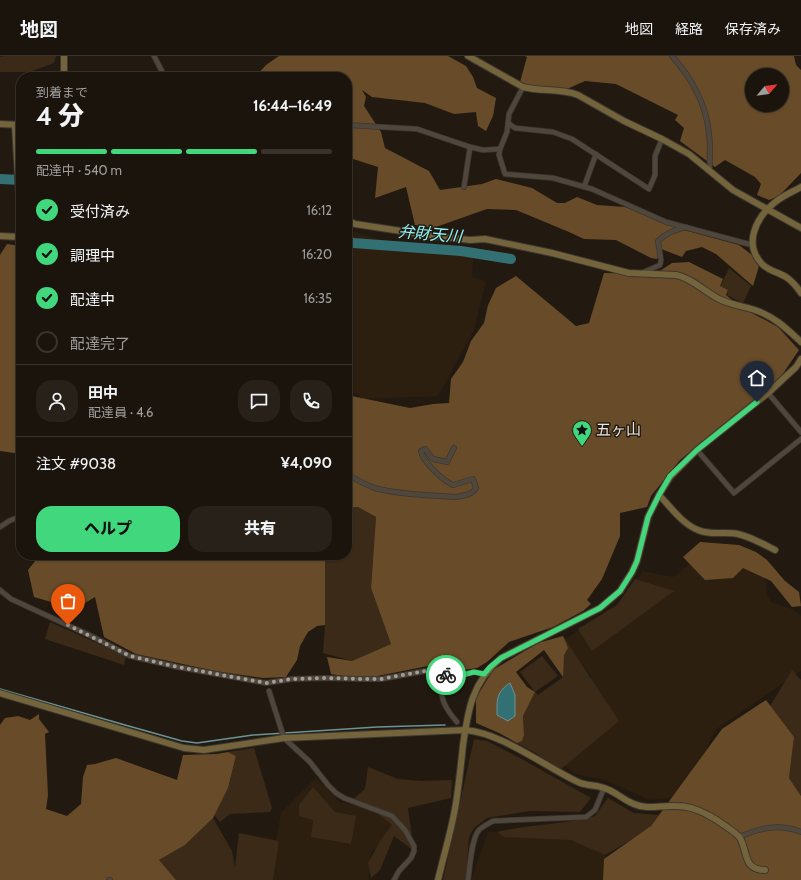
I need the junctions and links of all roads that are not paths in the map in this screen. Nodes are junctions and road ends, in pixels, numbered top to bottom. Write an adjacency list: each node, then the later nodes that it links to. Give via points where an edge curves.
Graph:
1 (64, 56): 5 (street)
2 (154, 56): 6 (street)
3 (468, 56): 7 (street)
4 (672, 56): 16 (street, via 691,80 706,115 710,135)
5 (64, 72)
6 (162, 72)
7 (523, 87): 8 (street, via 509,114); 12 (street, via 571,92)
8 (508, 123): 14 (street); 15 (street, via 515,128 553,132 572,139)
9 (0, 124): 10 (street)
10 (16, 125)
11 (352, 125): 13 (street, via 417,129)
12 (662, 139): 15 (street, via 655,156 655,175 649,189); 16 (street, via 689,154)
13 (470, 147): 14 (street, via 483,150); 17 (street)
14 (500, 149): 18 (street, via 499,156 505,174 553,178)
15 (596, 154): 18 (street)
16 (710, 172): 20 (street, via 733,190)
17 (464, 187)
18 (584, 187): 22 (street, via 666,222)
19 (801, 187): 20 (street, via 775,202)
20 (767, 210): 23 (street); 26 (street, via 754,230)
21 (352, 222): 27 (street, via 412,234 470,240 485,238 629,273)
22 (686, 227): 26 (street); 27 (street, via 673,231 658,241 660,265)
23 (801, 228)
24 (0, 236): 25 (street)
25 (16, 237)
26 (752, 245): 28 (street, via 762,264 786,277)
27 (642, 273): 29 (street, via 683,276 707,293 777,320)
28 (801, 293)
29 (801, 342)
30 (801, 360): 31 (street)
31 (768, 393): 32 (street); 35 (street)
32 (801, 432)
33 (801, 439): 35 (street, via 734,493)
34 (454, 448): 36 (street, via 448,462 433,459 425,449 421,451 426,462 452,485 473,479 476,488 474,492 455,497 383,490)
35 (697, 450): 37 (street, via 670,476)
36 (352, 477)
37 (659, 495): 42 (street, via 688,525 697,530 709,534 737,534); 45 (street, via 648,517 632,572 620,591 600,608 501,658)
38 (16, 518): 39 (street)
39 (9, 521): 40 (street); 41 (street)
40 (0, 522)
41 (0, 527)
42 (775, 550)
43 (0, 590): 44 (street, via 11,599 130,656 178,667 266,683 292,679 381,679 431,670)
44 (440, 673): 45 (street, via 459,676 474,672); 48 (street, via 443,703)
45 (484, 674): 49 (street, via 475,690)
46 (269, 691): 50 (street)
47 (0, 693): 50 (street, via 184,748 204,750)
48 (458, 722)
49 (465, 730): 50 (street); 51 (street, via 498,738 579,783); 56 (street, via 456,804)
50 (284, 738): 55 (street, via 310,762 336,793 392,816 405,830 414,851)
51 (604, 788): 53 (street, via 633,804 645,807 676,806 708,815); 57 (street, via 595,810 586,817 493,821 486,825 478,831 475,840)
52 (801, 832): 53 (street, via 785,826 766,828)
53 (740, 837): 54 (street, via 748,861 757,870)
54 (765, 870)
55 (394, 880)
56 (438, 880)
57 (468, 880)

